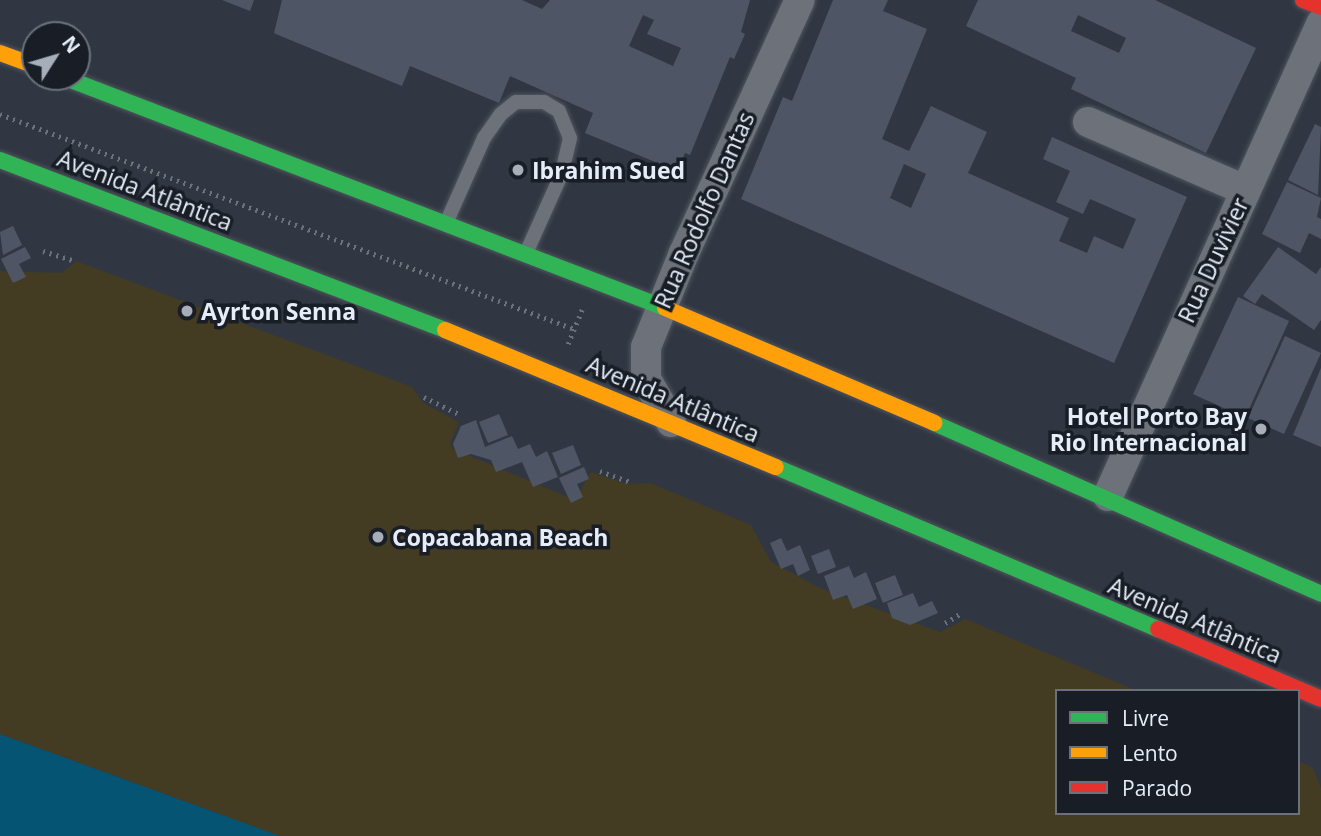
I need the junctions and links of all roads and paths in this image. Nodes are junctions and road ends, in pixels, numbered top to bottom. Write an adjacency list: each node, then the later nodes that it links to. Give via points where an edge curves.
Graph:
1 (800, 0): 17 (street, Rua Rodolfo Dantas)
2 (1303, 0): 3 (main road)
3 (1321, 7)
4 (1321, 24): 11 (street, Rua Duvivier)
5 (0, 53): 6 (main road)
6 (21, 61)
7 (91, 88): 12 (main road)
8 (0, 114): 18 (path)
9 (1088, 122): 11 (street)
10 (0, 160): 22 (main road, Avenida Atlântica, via 340,288)
11 (1245, 190): 25 (street, Rua Duvivier)
12 (446, 222): 14 (main road); 14 (lane, via 484,138 501,114 516,102 544,102 559,111 570,138 562,173)
13 (43, 251): 15 (path)
14 (527, 252): 17 (main road)
15 (73, 260)
16 (586, 302): 18 (path)
17 (659, 309): 22 (street, Rua Rodolfo Dantas, via 643,364 646,379); 25 (main road)
18 (574, 329): 19 (path)
19 (563, 355)
20 (424, 397): 21 (path)
21 (461, 415)
22 (671, 422): 30 (main road, Avenida Atlântica)
23 (600, 471): 24 (path)
24 (630, 482)
25 (1108, 496): 26 (main road)
26 (1321, 594)
27 (960, 614): 28 (path)
28 (945, 623)
29 (1320, 680): 30 (lane)
30 (1299, 689)
31 (1300, 689): 32 (main road, Avenida Atlântica)
32 (1321, 699)

